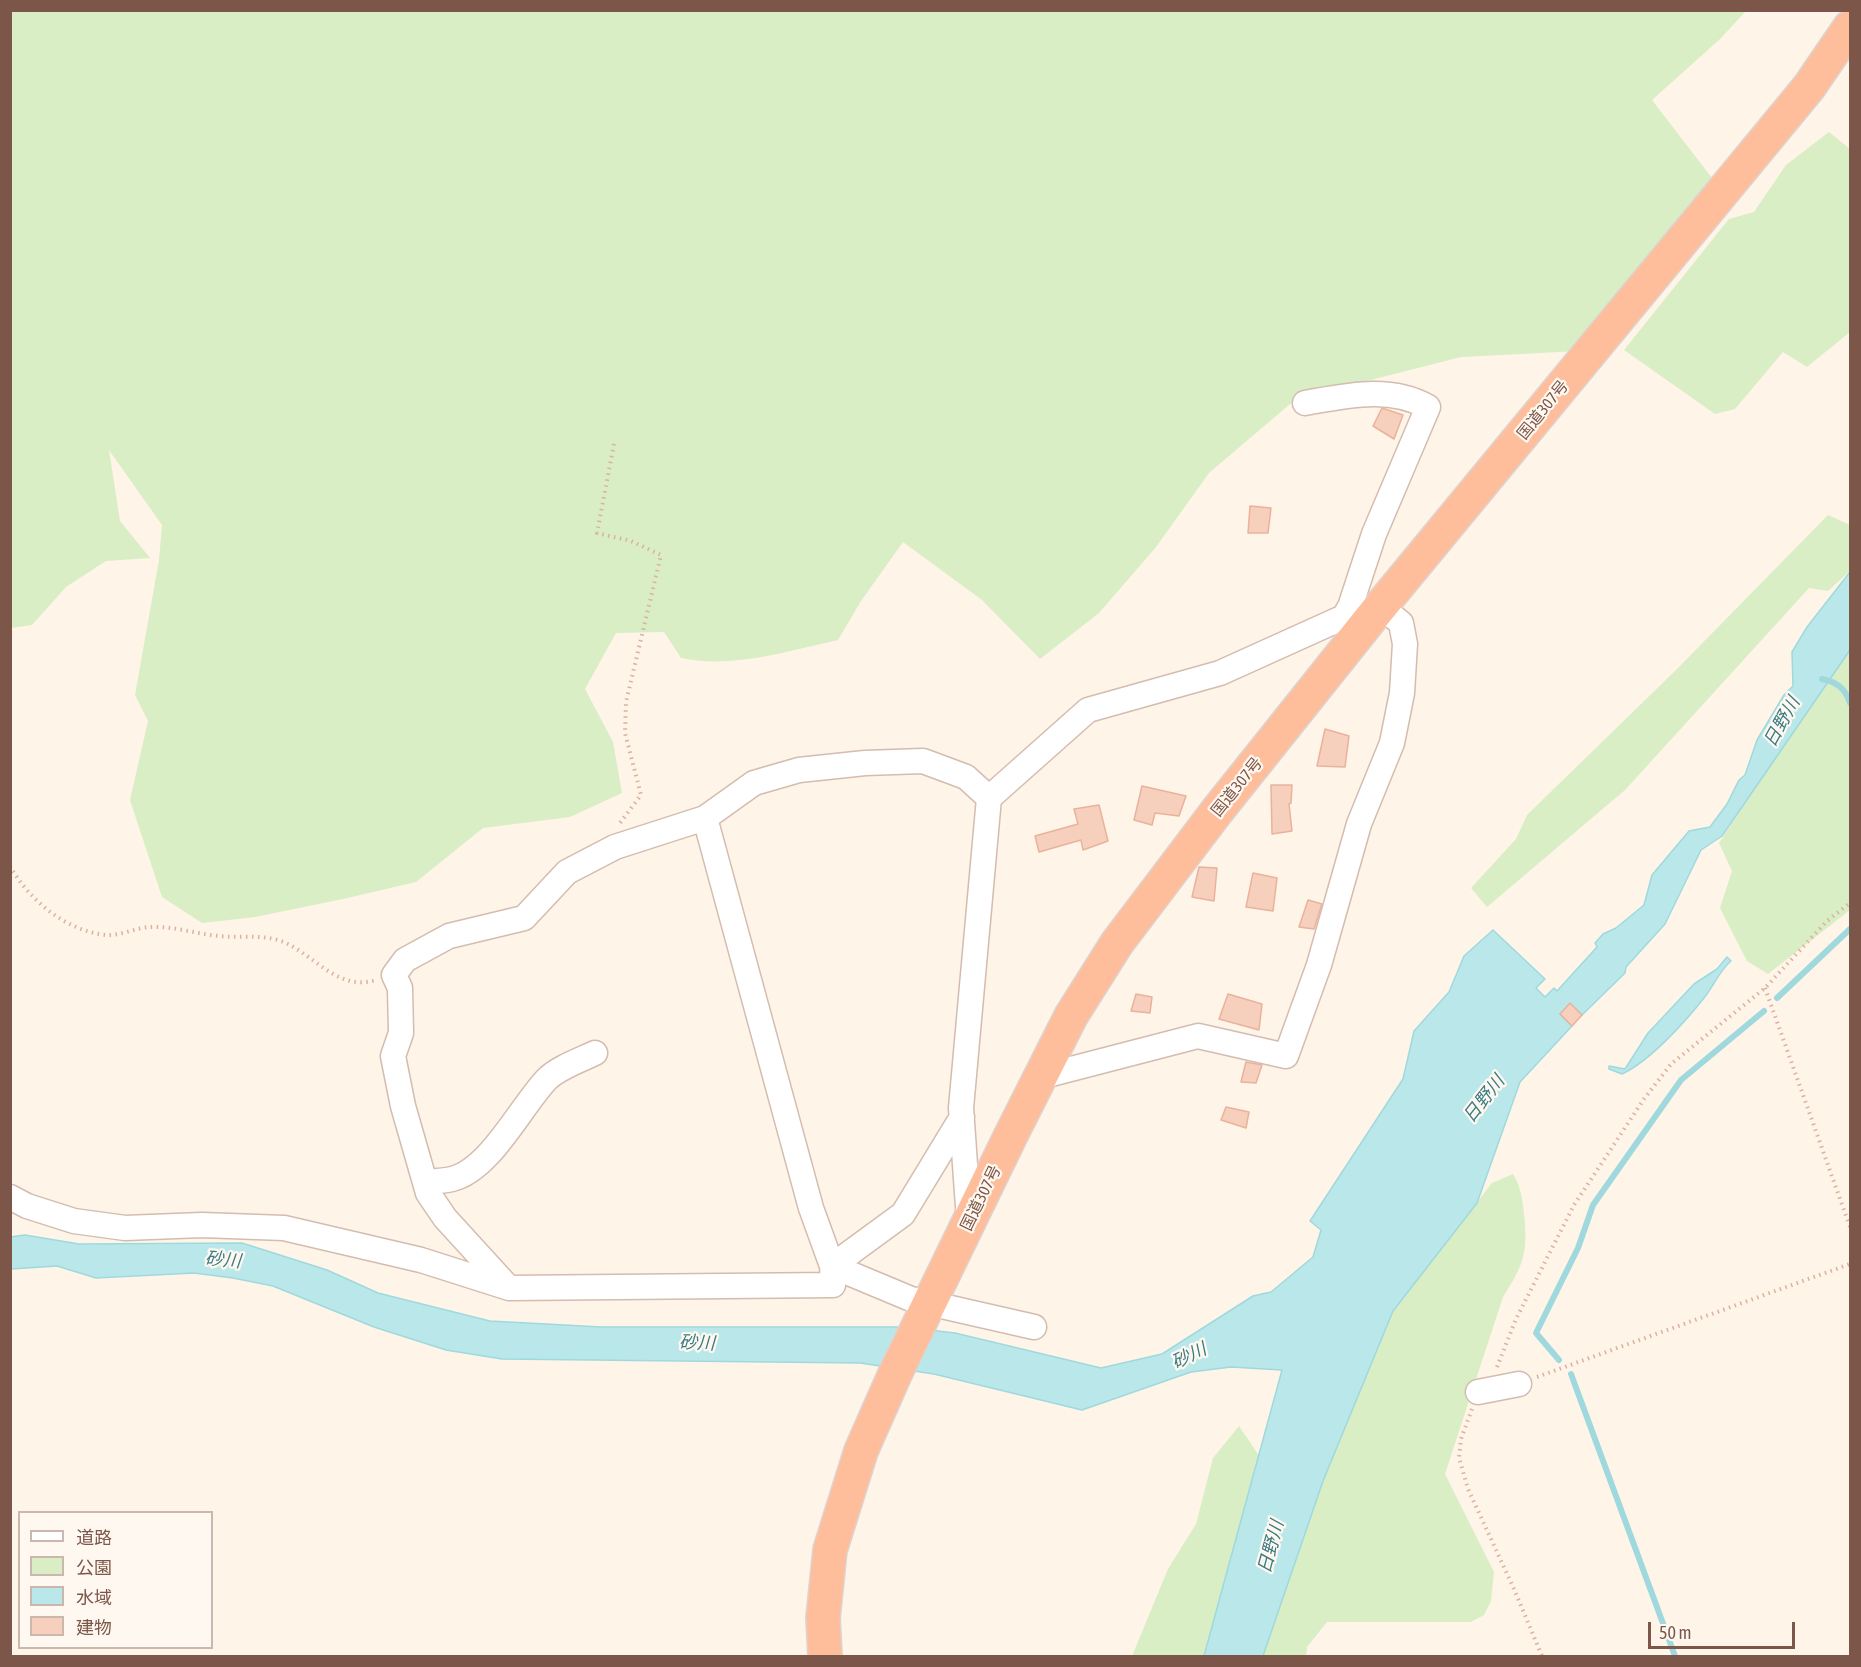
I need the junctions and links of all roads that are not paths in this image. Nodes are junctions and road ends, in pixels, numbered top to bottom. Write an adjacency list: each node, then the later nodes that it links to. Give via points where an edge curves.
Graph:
1 (1851, 27): 3 (highway, 国道307号, via 1809,87)
2 (1305, 403): 3 (street, via 1370,392 1418,401 1428,407 1398,472 1350,607)
3 (1363, 617): 4 (street, via 1220,673 1088,710); 7 (highway, 国道307号, via 1117,943 1071,1016); 7 (street, via 1401,623 1405,644 1402,693 1392,743 1359,824 1319,965 1286,1056 1198,1036)
4 (989, 798): 5 (street, via 966,777 923,761 865,763 799,770 754,783); 8 (street)
5 (705, 818): 9 (street, via 615,848 567,872 524,918 449,936 405,960 394,975 400,988 401,1033 393,1056); 12 (street, via 811,1209)
6 (595, 1053): 9 (street, via 548,1077 505,1137 477,1163 454,1179)
7 (1040, 1077): 11 (highway, 国道307号)
8 (962, 1117): 11 (street); 12 (street, via 903,1214)
9 (424, 1182): 13 (street, via 445,1218)
10 (10, 1197): 13 (street, via 74,1221 125,1228 284,1228 421,1260)
11 (969, 1222): 14 (highway, 国道307号)
12 (833, 1276): 13 (street); 14 (street)
13 (509, 1288)
14 (921, 1308): 15 (street, via 968,1310); 18 (highway, 国道307号, via 861,1451 830,1550 823,1618)
15 (1034, 1327)
16 (1519, 1384): 17 (street)
17 (1478, 1392)
18 (825, 1656)

